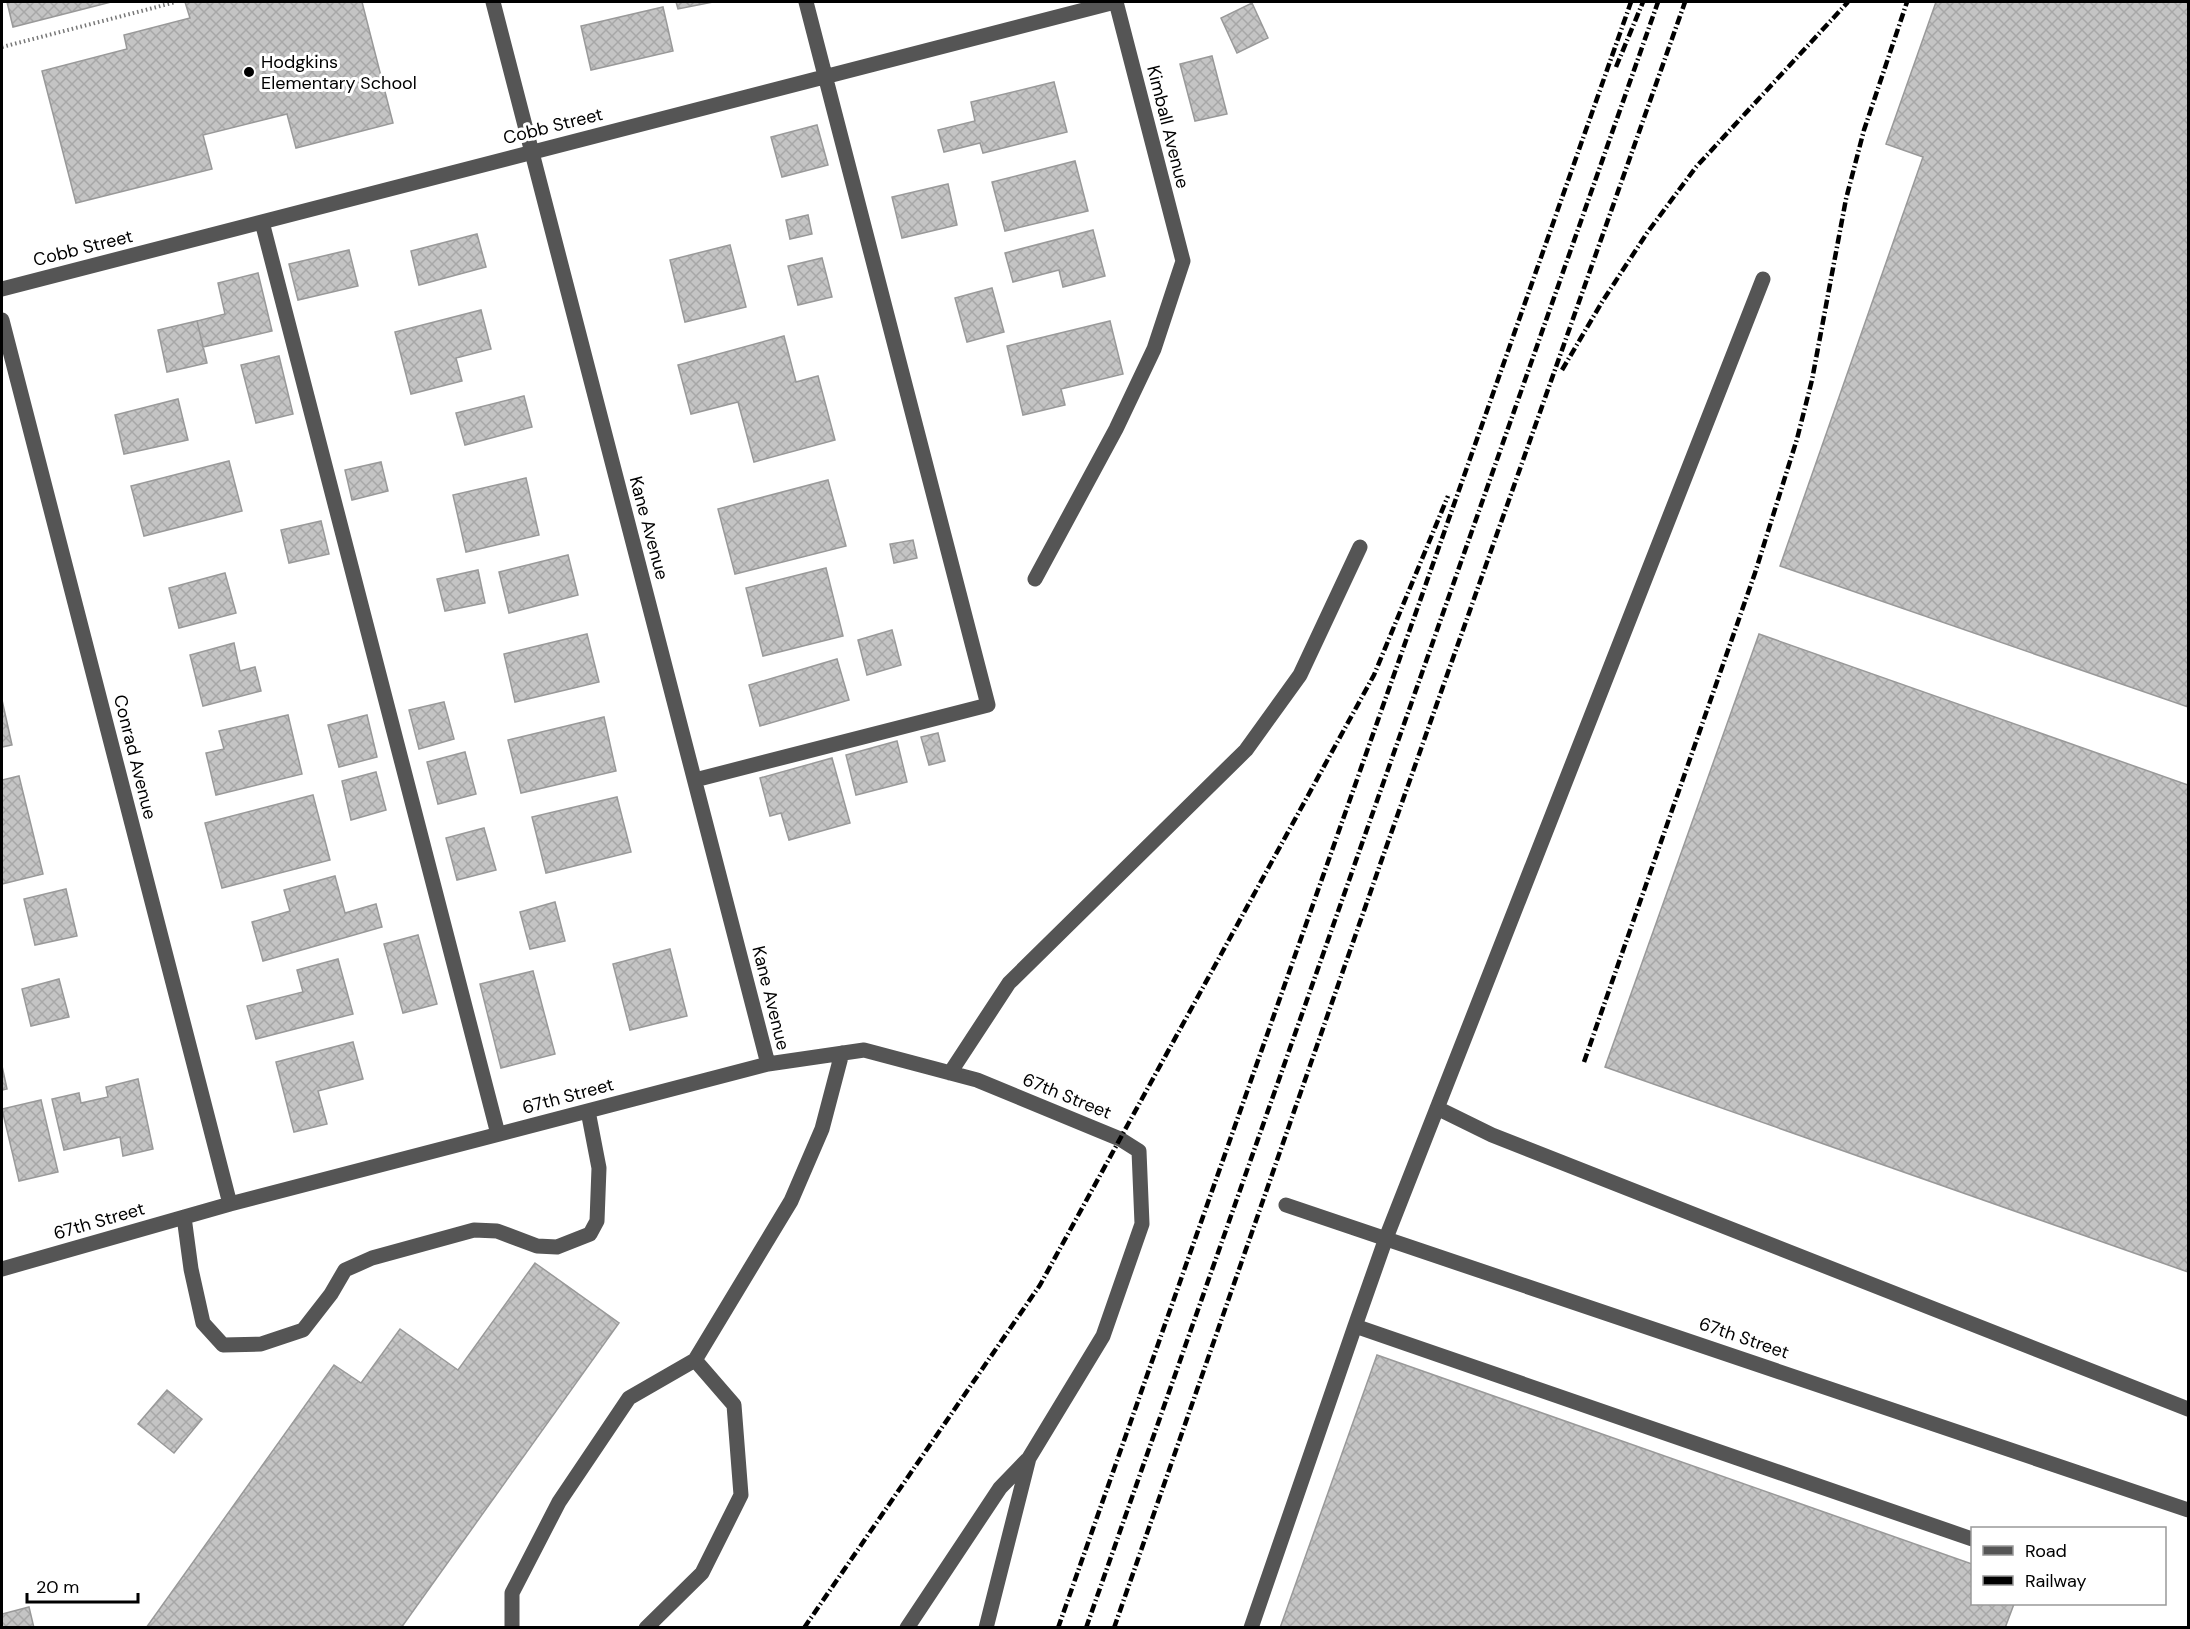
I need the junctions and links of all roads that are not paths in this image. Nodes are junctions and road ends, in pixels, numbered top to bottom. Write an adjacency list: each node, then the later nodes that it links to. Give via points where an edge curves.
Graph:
1 (493, 2): 5 (street, Kane Avenue)
2 (806, 2): 4 (street)
3 (1116, 2): 4 (street, Cobb Street); 11 (street, Kimball Avenue, via 1183,261 1154,349 1116,429)
4 (825, 76): 5 (street, Cobb Street); 12 (street, via 988,705)
5 (532, 152): 6 (street, Cobb Street); 12 (street, Kane Avenue)
6 (262, 222): 8 (street, Cobb Street); 18 (street)
7 (1763, 279): 16 (street)
8 (2, 289)
9 (2, 320): 19 (street, Conrad Avenue)
10 (1360, 547): 15 (street, via 1300,675 1246,750 1009,983)
11 (1035, 579)
12 (695, 780): 14 (street, Kane Avenue)
13 (842, 1053): 14 (street, 67th Street); 15 (street, 67th Street, via 864,1050); 25 (street, via 822,1130 791,1202)
14 (768, 1064): 17 (street, 67th Street)
15 (950, 1073): 27 (street, 67th Street, via 977,1080 1120,1139 1139,1151 1142,1224 1103,1336)
16 (1437, 1108): 22 (street); 26 (street, via 1492,1135)
17 (588, 1111): 18 (street, 67th Street); 21 (street, via 599,1168 597,1221 590,1234 557,1247 537,1246 497,1231 474,1230 372,1258 345,1270 303,1330 261,1344 223,1345 203,1323)
18 (498, 1134): 19 (street, 67th Street)
19 (230, 1204): 21 (street, 67th Street)
20 (1286, 1205): 22 (street, 67th Street)
21 (184, 1217): 23 (street, 67th Street)
22 (1386, 1238): 24 (street); 28 (street, 67th Street)
23 (2, 1269)
24 (1355, 1326): 29 (street); 34 (street)
25 (695, 1360): 30 (street, via 628,1398 559,1502 512,1593); 31 (street, via 734,1405 741,1496 702,1573)
26 (2188, 1409)
27 (1029, 1458): 32 (street, via 1000,1488); 33 (street)
28 (2188, 1510)
29 (1971, 1539)
30 (512, 1628)
31 (646, 1628)
32 (907, 1628)
33 (986, 1628)
34 (1251, 1628)

